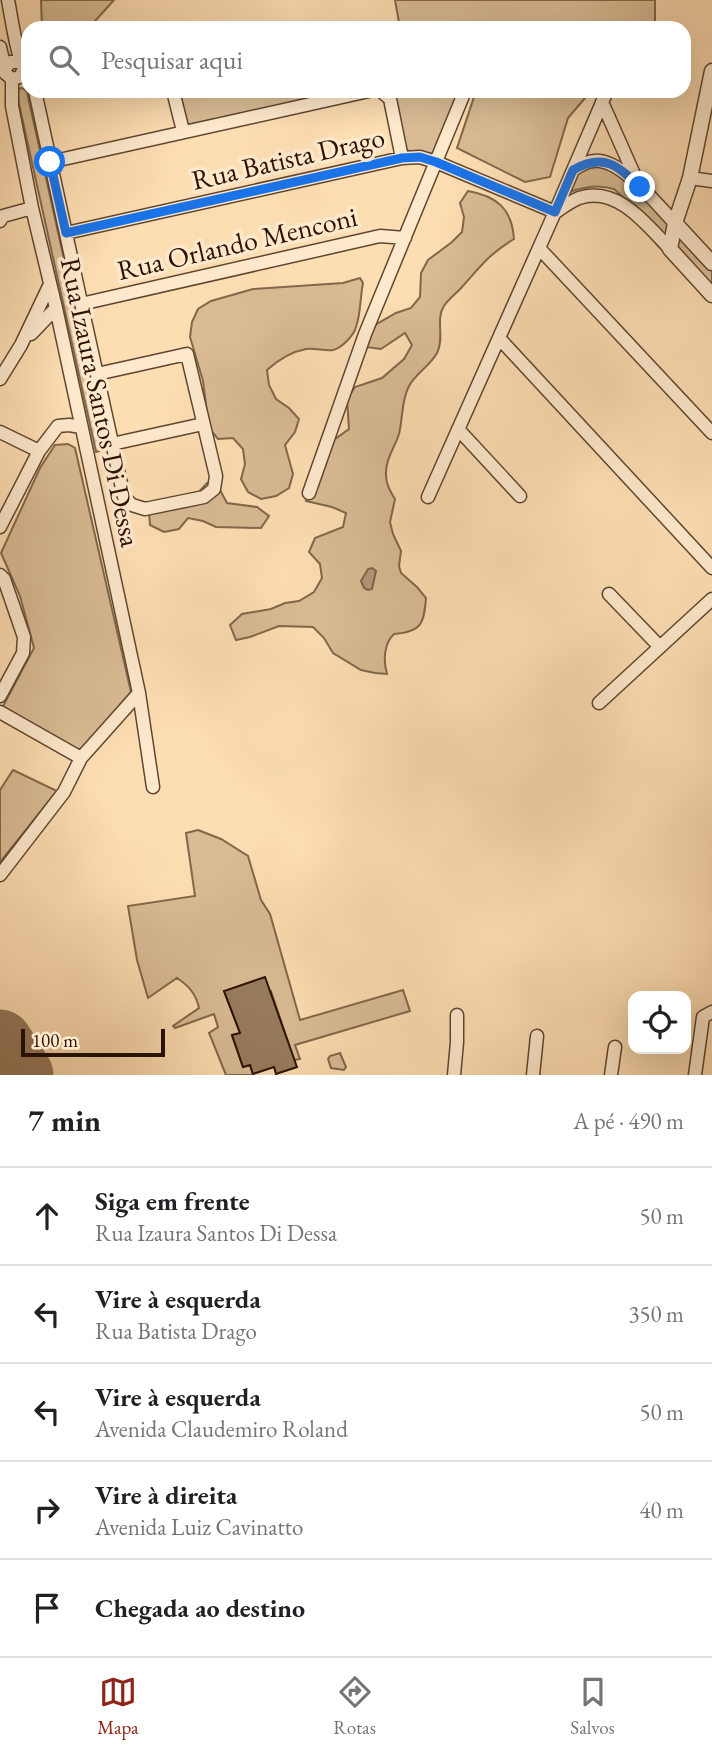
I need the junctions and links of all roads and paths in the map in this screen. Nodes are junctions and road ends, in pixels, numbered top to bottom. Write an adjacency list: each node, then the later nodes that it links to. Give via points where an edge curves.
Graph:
1 (8, 0): 4 (street, via 18,49)
2 (0, 47): 4 (street)
3 (712, 71): 5 (street)
4 (17, 72): 21 (street, Rua Izaura Santos Di Dessa, via 12,106)
5 (710, 88): 18 (street)
6 (36, 98): 15 (street, Rua Izaura Santos Di Dessa)
7 (175, 98): 13 (street)
8 (336, 98): 13 (street)
9 (389, 98): 14 (street)
10 (462, 98): 16 (street)
11 (603, 98): 17 (street)
12 (605, 98): 20 (street)
13 (183, 131): 15 (street)
14 (402, 158): 16 (street, Rua Batista Drago); 25 (street, Rua Batista Drago)
15 (50, 162): 25 (street, Rua Izaura Santos Di Dessa)
16 (436, 162): 22 (street, Rua Batista Drago); 26 (street)
17 (573, 170): 20 (street, via 593,161 608,163); 22 (street)
18 (690, 177): 19 (street); 24 (street)
19 (712, 181)
20 (640, 187): 24 (street)
21 (32, 208): 23 (street, via 3,216); 30 (street, Rua Izaura Santos Di Dessa)
22 (555, 212): 27 (street); 28 (street, via 577,198 594,195 615,200 632,210)
23 (0, 221)
24 (675, 223): 28 (street); 29 (street)
25 (66, 233): 32 (street, Rua Izaura Santos Di Dessa)
26 (405, 238): 32 (street, Rua Orlando Menconi, via 380,236); 45 (street, via 365,334)
27 (539, 248): 34 (street); 42 (street)
28 (670, 249): 31 (street)
29 (712, 263)
30 (50, 284): 33 (street, Rua Izaura Santos Di Dessa); 35 (street)
31 (712, 295)
32 (81, 304): 36 (street, Rua Izaura Santos Di Dessa)
33 (56, 307): 35 (street); 39 (street, Rua Izaura Santos Di Dessa)
34 (499, 338): 40 (street); 49 (street)
35 (21, 345): 37 (street)
36 (97, 374): 38 (street, via 187,354); 43 (street, Rua Izaura Santos Di Dessa)
37 (0, 379)
38 (203, 424): 43 (street); 43 (street, Rua Izaura Santos Di Dessa, via 216,476 214,489 204,497 145,509 132,505 124,497)
39 (81, 427): 44 (street, via 58,426); 54 (street, Rua Izaura Santos Di Dessa)
40 (458, 429): 46 (street); 47 (street)
41 (0, 432): 44 (street)
42 (712, 433)
43 (112, 444)
44 (39, 451): 48 (street)
45 (309, 493)
46 (520, 496)
47 (428, 497)
48 (0, 527)
49 (712, 568)
50 (0, 575): 55 (street, via 24,638 23,653)
51 (609, 594): 53 (street)
52 (712, 599): 53 (street)
53 (660, 647): 56 (street)
54 (139, 693): 58 (street); 59 (street, Rua Izaura Santos Di Dessa)
55 (0, 696)
56 (599, 703)
57 (0, 712): 58 (street)
58 (81, 758): 60 (street, via 64,792)
59 (153, 787)
60 (0, 875)
61 (712, 1012): 68 (street, via 703,1017)
62 (457, 1015): 65 (street)
63 (537, 1036): 66 (street)
64 (615, 1046): 67 (street)
65 (454, 1075)
66 (533, 1075)
67 (611, 1075)
68 (695, 1075)

